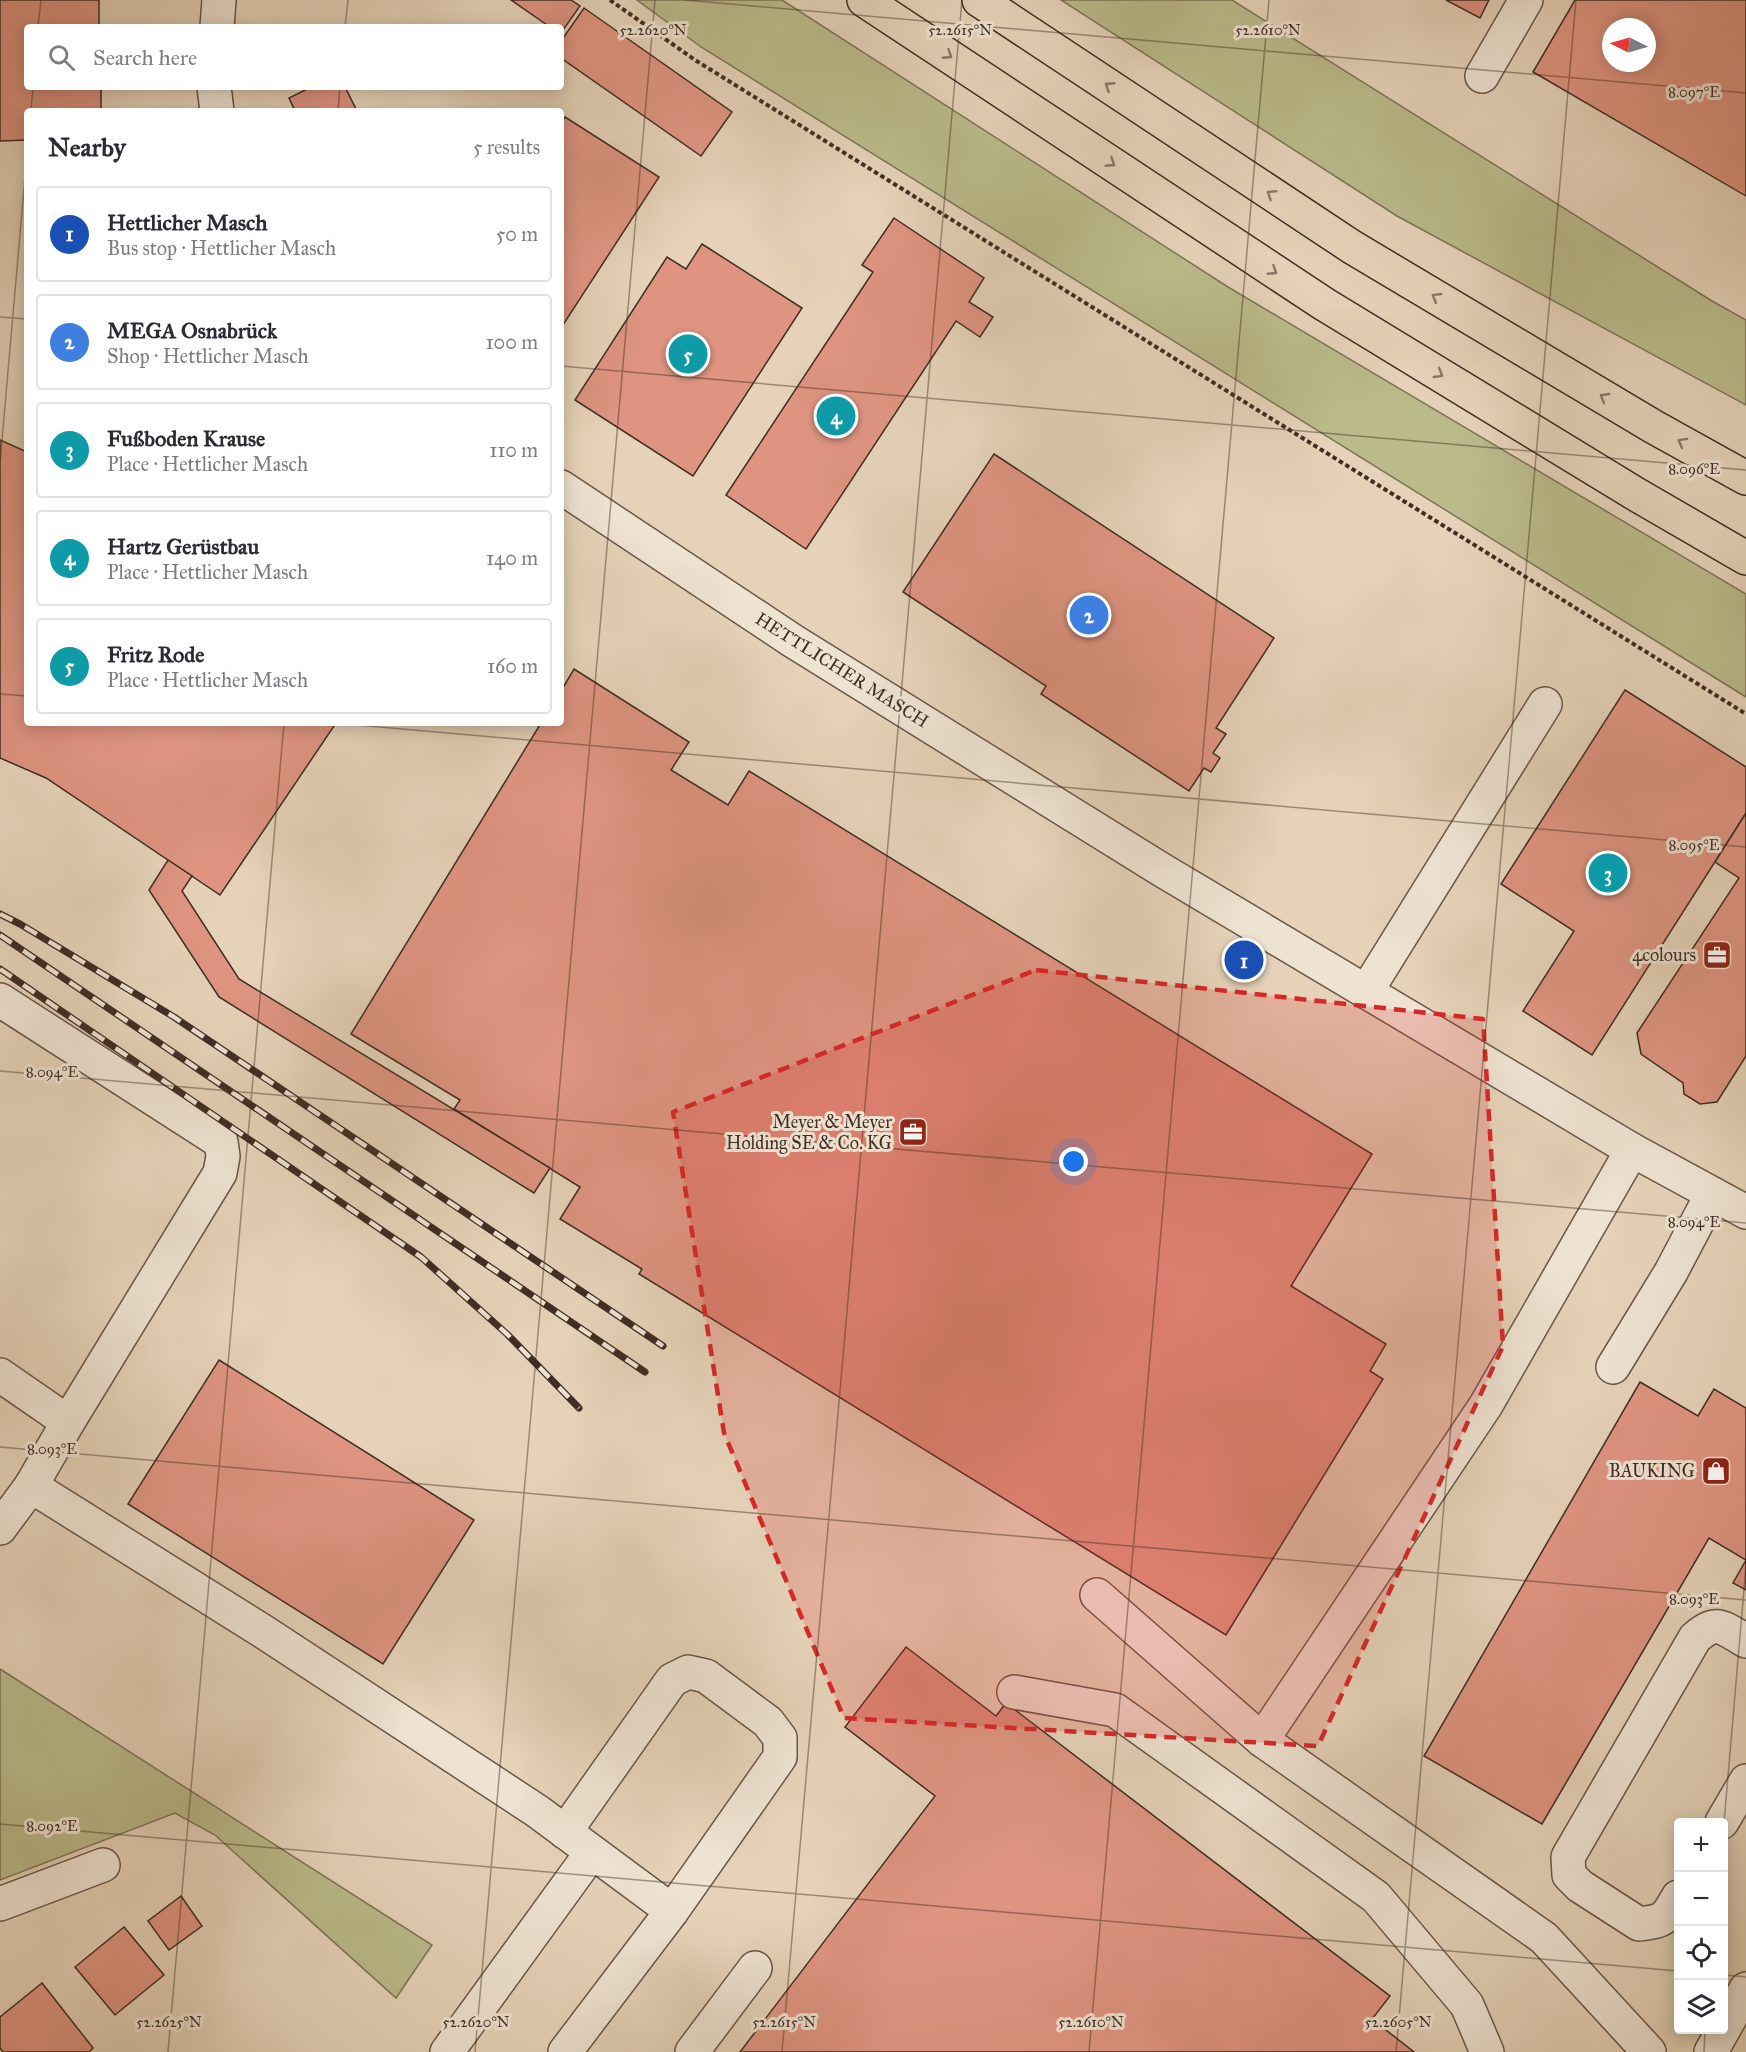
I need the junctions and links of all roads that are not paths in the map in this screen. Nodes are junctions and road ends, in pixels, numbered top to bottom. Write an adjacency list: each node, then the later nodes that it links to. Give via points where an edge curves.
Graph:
1 (219, 0): 5 (street)
2 (864, 0): 11 (highway, one-way to 11, via 1324,304)
3 (979, 0): 9 (highway, one-way to 3, via 1352,247)
4 (1526, 0): 6 (street)
5 (217, 24)
6 (1482, 76)
7 (214, 90): 8 (street)
8 (217, 108)
9 (1746, 478)
10 (564, 489): 13 (street, HETTLICHER MASCH, via 793,641)
11 (1746, 558)
12 (1545, 704): 13 (street)
13 (1366, 992): 15 (street, HETTLICHER MASCH)
14 (0, 1000): 20 (street, via 221,1142 220,1173)
15 (1632, 1150): 16 (street, HETTLICHER MASCH); 26 (street, via 1486,1405)
16 (1712, 1194): 17 (street, HETTLICHER MASCH); 18 (street, via 1671,1272)
17 (1746, 1212)
18 (1613, 1367)
19 (0, 1376): 20 (street)
20 (68, 1422): 21 (street)
21 (31, 1486): 22 (street); 29 (street, via 274,1639)
22 (0, 1528)
23 (1097, 1595): 26 (street)
24 (1746, 1641): 33 (street, via 1721,1626 1707,1627 1695,1638 1568,1857 1569,1875 1580,1886 1638,1924 1659,1921)
25 (1014, 1692): 39 (street, via 1115,1710 1376,1897 1467,2005)
26 (1262, 1740): 40 (street, via 1544,1938)
27 (1746, 1781): 28 (street)
28 (1724, 1818)
29 (565, 1832): 30 (street); 34 (street, via 672,1680 688,1672 706,1676 768,1722 780,1738 780,1757)
30 (592, 1852): 34 (street); 36 (street)
31 (103, 1865): 32 (street)
32 (0, 1904)
33 (1674, 1904)
34 (672, 1911): 37 (street)
35 (755, 1968): 38 (street)
36 (447, 2052)
37 (565, 2052)
38 (692, 2052)
39 (1487, 2052)
40 (1649, 2052)

